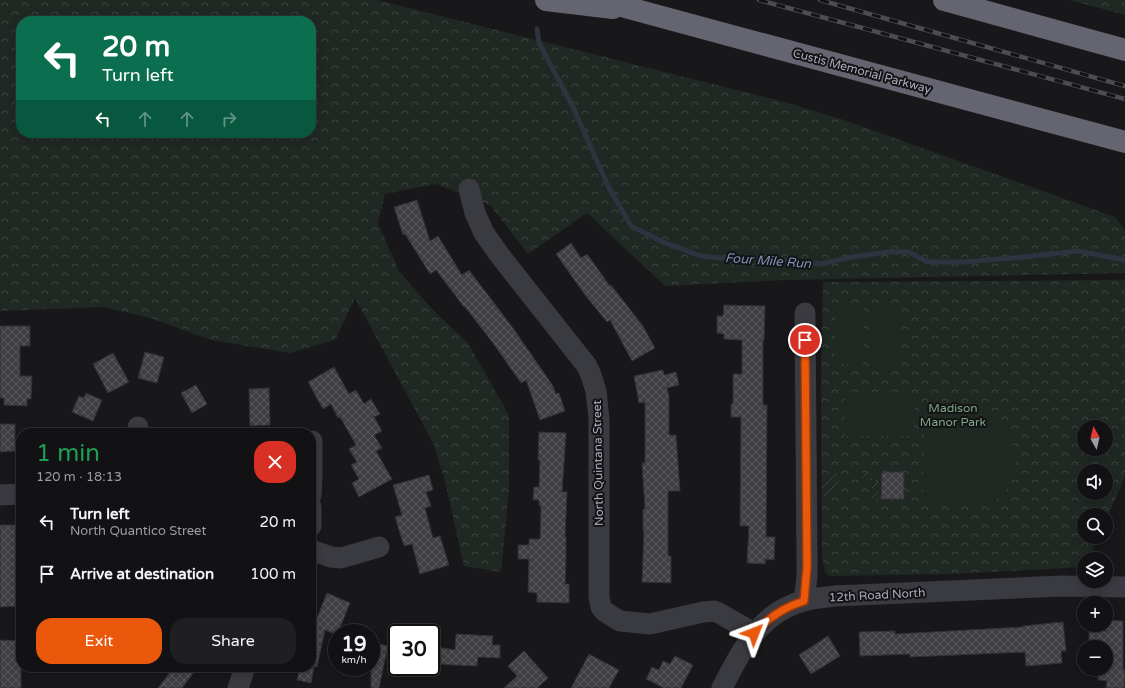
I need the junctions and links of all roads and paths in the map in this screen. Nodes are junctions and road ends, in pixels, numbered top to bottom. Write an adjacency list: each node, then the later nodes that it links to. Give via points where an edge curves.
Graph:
1 (546, 0): 4 (highway)
2 (599, 0): 4 (highway, Custis Memorial Parkway)
3 (944, 0): 5 (highway)
4 (642, 12): 6 (highway, Custis Memorial Parkway)
5 (1125, 50)
6 (1125, 142)
7 (469, 189): 15 (street, North Quintana Street, via 475,213 484,233 584,361 592,375 599,419 599,600 604,611 627,622 647,624 714,611)
8 (805, 313): 14 (street, via 807,567)
9 (16, 494): 10 (street)
10 (0, 495)
11 (379, 547): 12 (street, via 341,558)
12 (316, 552)
13 (1125, 587): 14 (street, 12th Road North, via 1061,586 857,595)
14 (804, 601): 15 (street, 12th Road North, via 776,613)
15 (754, 633): 18 (street, 12th Road North)
16 (243, 672): 17 (street)
17 (238, 688)
18 (722, 688)

